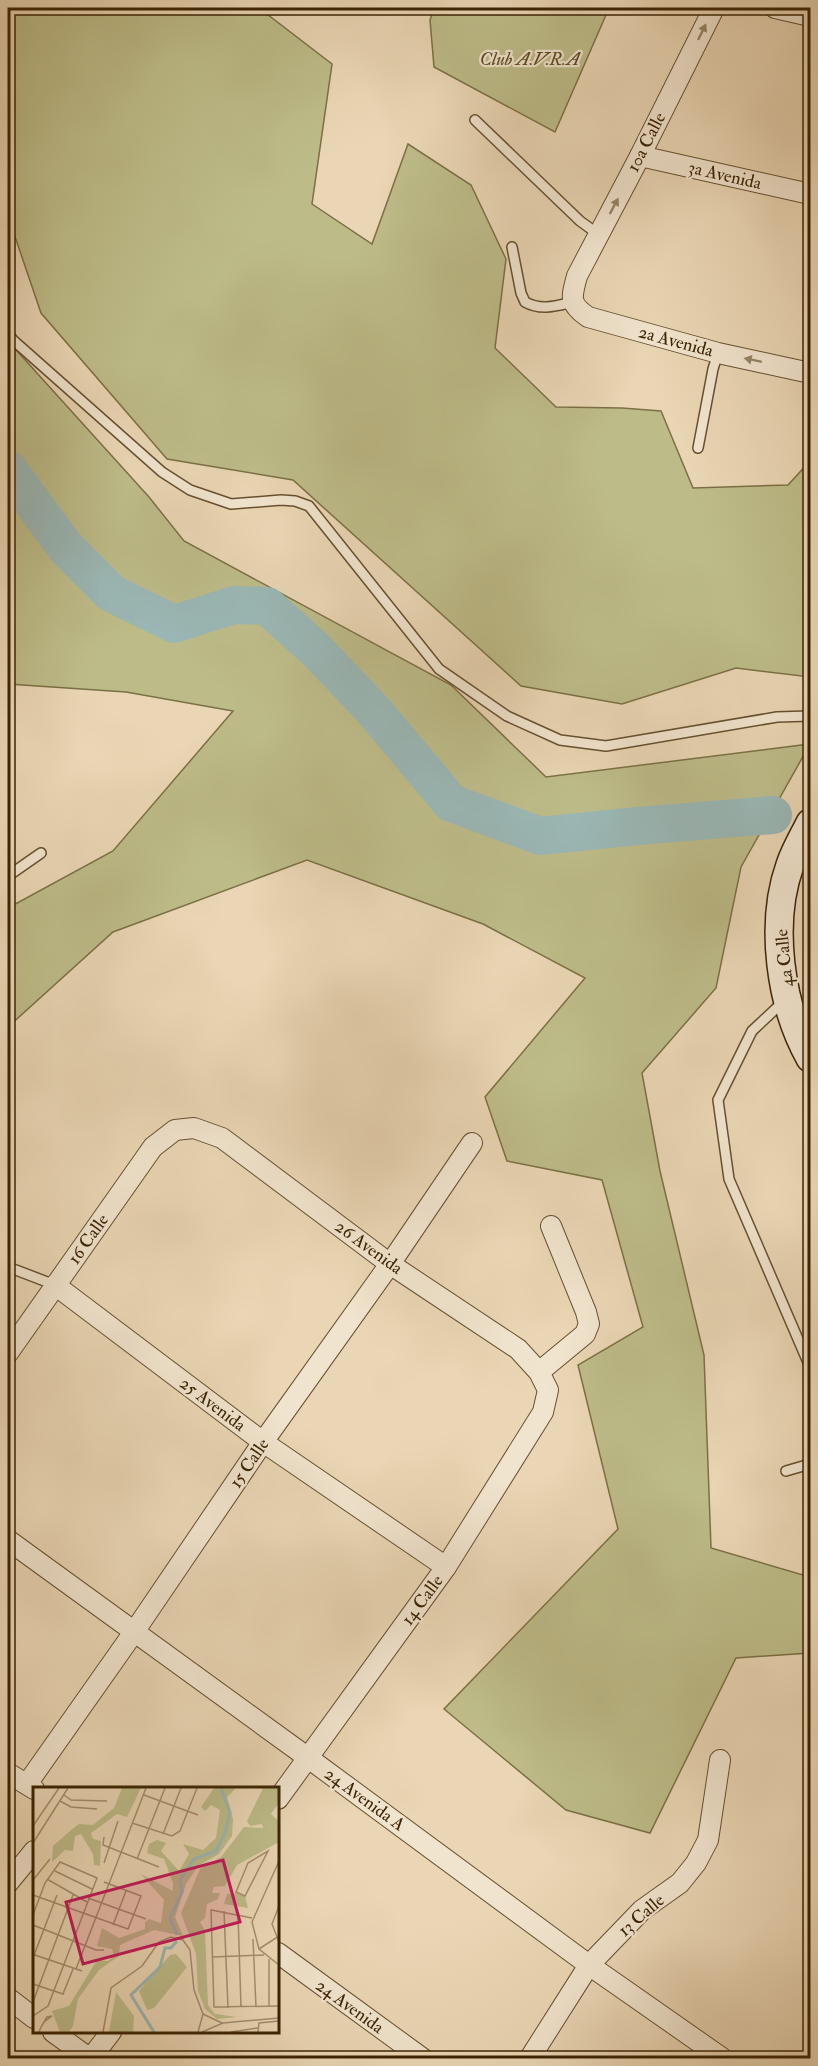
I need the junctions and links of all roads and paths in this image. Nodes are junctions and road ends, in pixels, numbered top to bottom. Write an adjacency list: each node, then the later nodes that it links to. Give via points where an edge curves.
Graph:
1 (714, 8): 5 (street, 10a Calle, one-way to 1)
2 (775, 8): 3 (street)
3 (810, 16)
4 (475, 120): 7 (lane)
5 (640, 156): 6 (street, 3a Avenida); 7 (street, 10a Calle, one-way to 5)
6 (810, 194)
7 (598, 234): 9 (street, 10a Calle, via 577,276)
8 (512, 246): 9 (lane, via 525,302 535,308)
9 (573, 303): 11 (street, 2a Avenida, via 588,317)
10 (8, 333): 14 (lane, via 162,472 190,490 231,504 281,500 309,506 439,669 507,716 560,740 606,746 777,717)
11 (718, 353): 12 (street, 2a Avenida, one-way to 11); 13 (lane)
12 (810, 373)
13 (698, 448)
14 (810, 716)
15 (806, 832): 18 (main road, 4a Calle, via 790,865 783,892 778,940)
16 (41, 853): 17 (lane)
17 (8, 876)
18 (787, 997): 19 (main road, 4a Calle); 27 (lane, via 752,1031 718,1100 729,1179)
19 (810, 1058)
20 (175, 1130): 23 (street, 26 Avenida, via 194,1128 222,1138); 25 (street, 16 Calle, via 153,1147)
21 (472, 1143): 23 (street, 15 Calle)
22 (551, 1226): 28 (street, via 589,1324 585,1334)
23 (390, 1263): 28 (street, 26 Avenida, via 518,1349); 30 (street, 15 Calle)
24 (8, 1267): 25 (lane, 25 Avenida)
25 (56, 1285): 26 (street, 16 Calle); 30 (street, 25 Avenida)
26 (8, 1353)
27 (810, 1367)
28 (539, 1372): 29 (street, 26 Avenida)
29 (548, 1390): 34 (street, 14 Calle, via 543,1412)
30 (263, 1442): 34 (street, 25 Avenida); 35 (street, 15 Calle)
31 (810, 1464): 32 (lane)
32 (786, 1471)
33 (8, 1540): 35 (street, 24 Avenida A)
34 (446, 1567): 36 (street, 14 Calle)
35 (134, 1632): 36 (street, 24 Avenida A); 39 (street, 15 Calle)
36 (308, 1757): 40 (street, 14 Calle); 44 (street, 24 Avenida A)
37 (720, 1760): 44 (street, 13 Calle, via 708,1840 696,1863 680,1882 642,1910)
38 (8, 1773): 39 (street)
39 (31, 1786)
40 (279, 1798)
41 (33, 1852): 42 (street)
42 (8, 1883)
43 (279, 1954): 50 (street, 24 Avenida)
44 (589, 1965): 51 (street, 13 Calle); 52 (street, 24 Avenida A)
45 (8, 1998): 46 (street)
46 (33, 2017)
47 (56, 2033): 49 (street)
48 (109, 2033): 49 (street)
49 (90, 2058)
50 (422, 2058)
51 (530, 2058)
52 (722, 2058)

